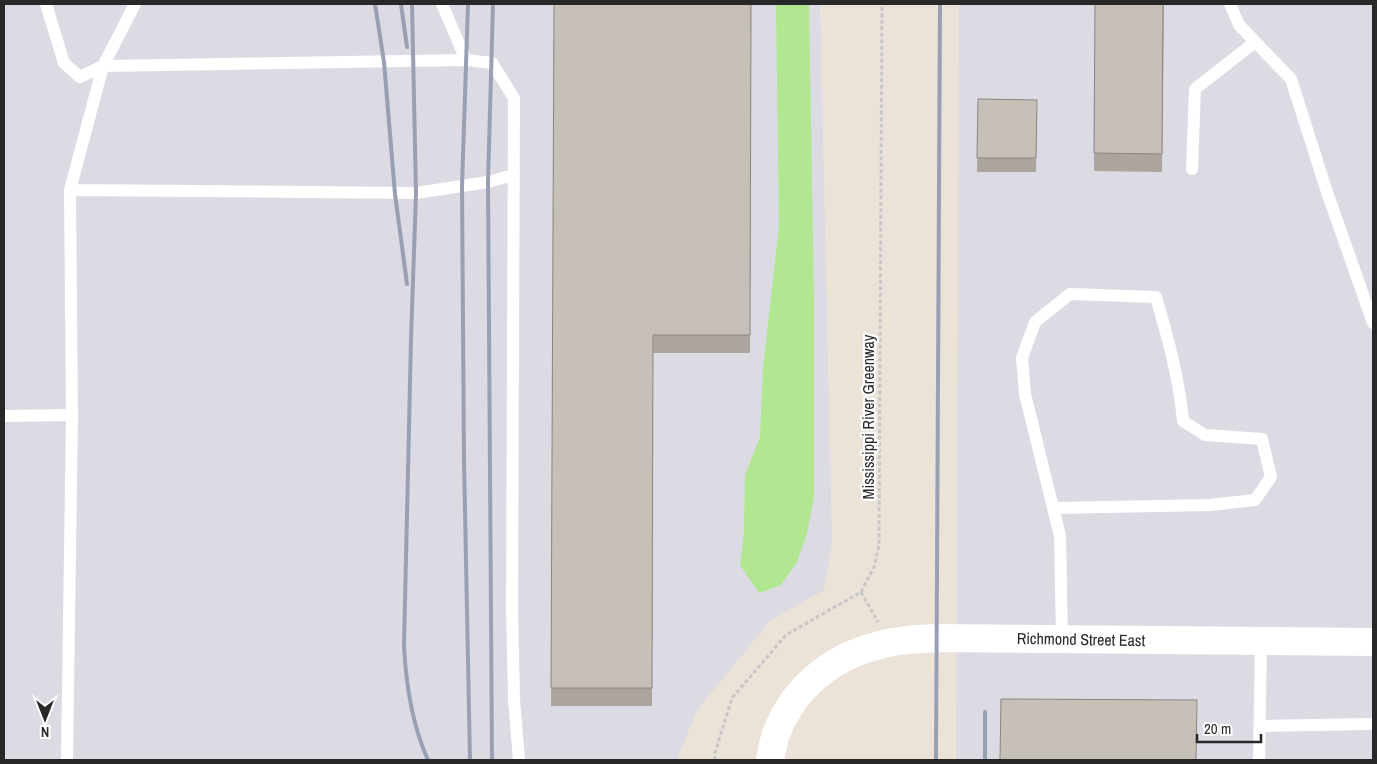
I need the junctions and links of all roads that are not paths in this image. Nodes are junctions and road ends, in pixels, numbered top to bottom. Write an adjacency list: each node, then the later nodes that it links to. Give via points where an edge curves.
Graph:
1 (46, 4): 7 (lane, via 64,63 80,77)
2 (135, 4): 7 (lane)
3 (442, 4): 6 (lane)
4 (1230, 4): 5 (lane, via 1239,25)
5 (1255, 42): 8 (lane, via 1194,89); 11 (lane, via 1291,79)
6 (466, 60): 7 (lane); 9 (lane, via 492,64 514,98)
7 (102, 66): 10 (lane)
8 (1192, 169)
9 (514, 175): 10 (lane, via 416,194); 21 (lane, via 512,608)
10 (70, 190): 12 (lane)
11 (1373, 323)
12 (72, 415): 13 (lane); 20 (lane)
13 (4, 416)
14 (1054, 508): 14 (lane, via 1025,394 1022,358 1035,322 1070,294 1156,297 1172,351 1183,421 1205,434 1262,439 1271,477 1256,500); 15 (lane, via 1060,536)
15 (1062, 639): 16 (street, Richmond Street East); 22 (street, Richmond Street East, via 938,638 875,646 847,657 822,671 802,688 775,736)
16 (1261, 641): 17 (street, Richmond Street East); 19 (lane)
17 (1373, 642)
18 (1373, 724): 19 (lane)
19 (1260, 726): 23 (lane)
20 (67, 760)
21 (519, 760)
22 (770, 760)
23 (1259, 760)

